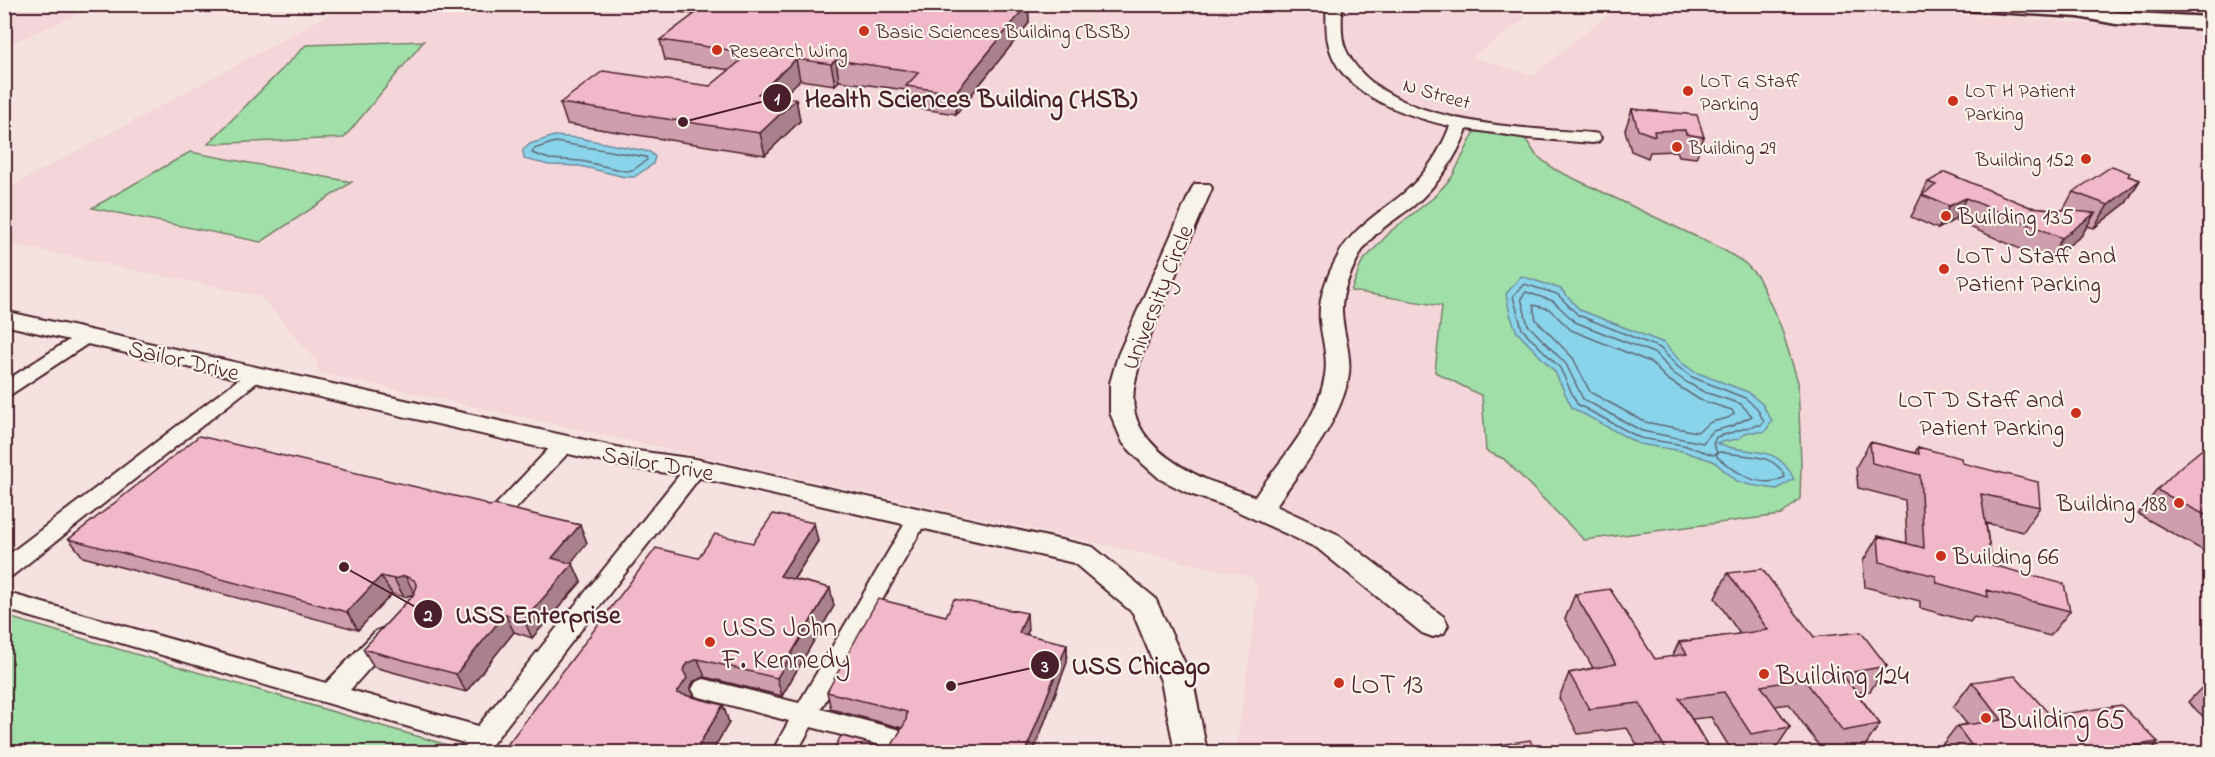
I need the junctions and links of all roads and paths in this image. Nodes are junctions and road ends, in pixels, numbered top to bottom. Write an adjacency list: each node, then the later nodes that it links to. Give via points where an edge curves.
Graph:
1 (1334, 4): 6 (street, N Street, via 1337,50 1347,68 1384,99 1404,109)
2 (1960, 4): 3 (main road)
3 (2078, 11): 4 (main road, via 2103,8); 5 (main road, via 2116,18)
4 (2211, 14)
5 (2211, 23)
6 (1460, 123): 7 (street, N Street); 15 (street, via 1452,145 1431,177 1358,240 1335,288 1330,312 1337,356 1335,383 1317,425)
7 (1592, 138)
8 (1202, 188): 15 (street, University Circle, via 1130,355 1122,382 1122,413 1132,437 1169,472)
9 (4, 318): 10 (street, Sailor Drive)
10 (86, 338): 11 (street, Sailor Drive); 12 (street)
11 (254, 376): 13 (street, Sailor Drive); 18 (street)
12 (4, 391)
13 (564, 445): 14 (street, Sailor Drive); 16 (street)
14 (696, 468): 17 (street, Sailor Drive); 26 (street)
15 (1260, 510): 21 (street, University Circle, via 1327,541)
16 (498, 515)
17 (918, 518): 24 (street); 28 (street, Sailor Drive, via 1083,554 1145,606 1177,681)
18 (4, 570)
19 (4, 600): 23 (street)
20 (399, 621): 23 (street)
21 (1433, 625)
22 (704, 689): 24 (street)
23 (331, 694): 26 (street)
24 (805, 715): 25 (street); 27 (street)
25 (895, 738)
26 (477, 745)
27 (784, 753)
28 (1191, 753)

